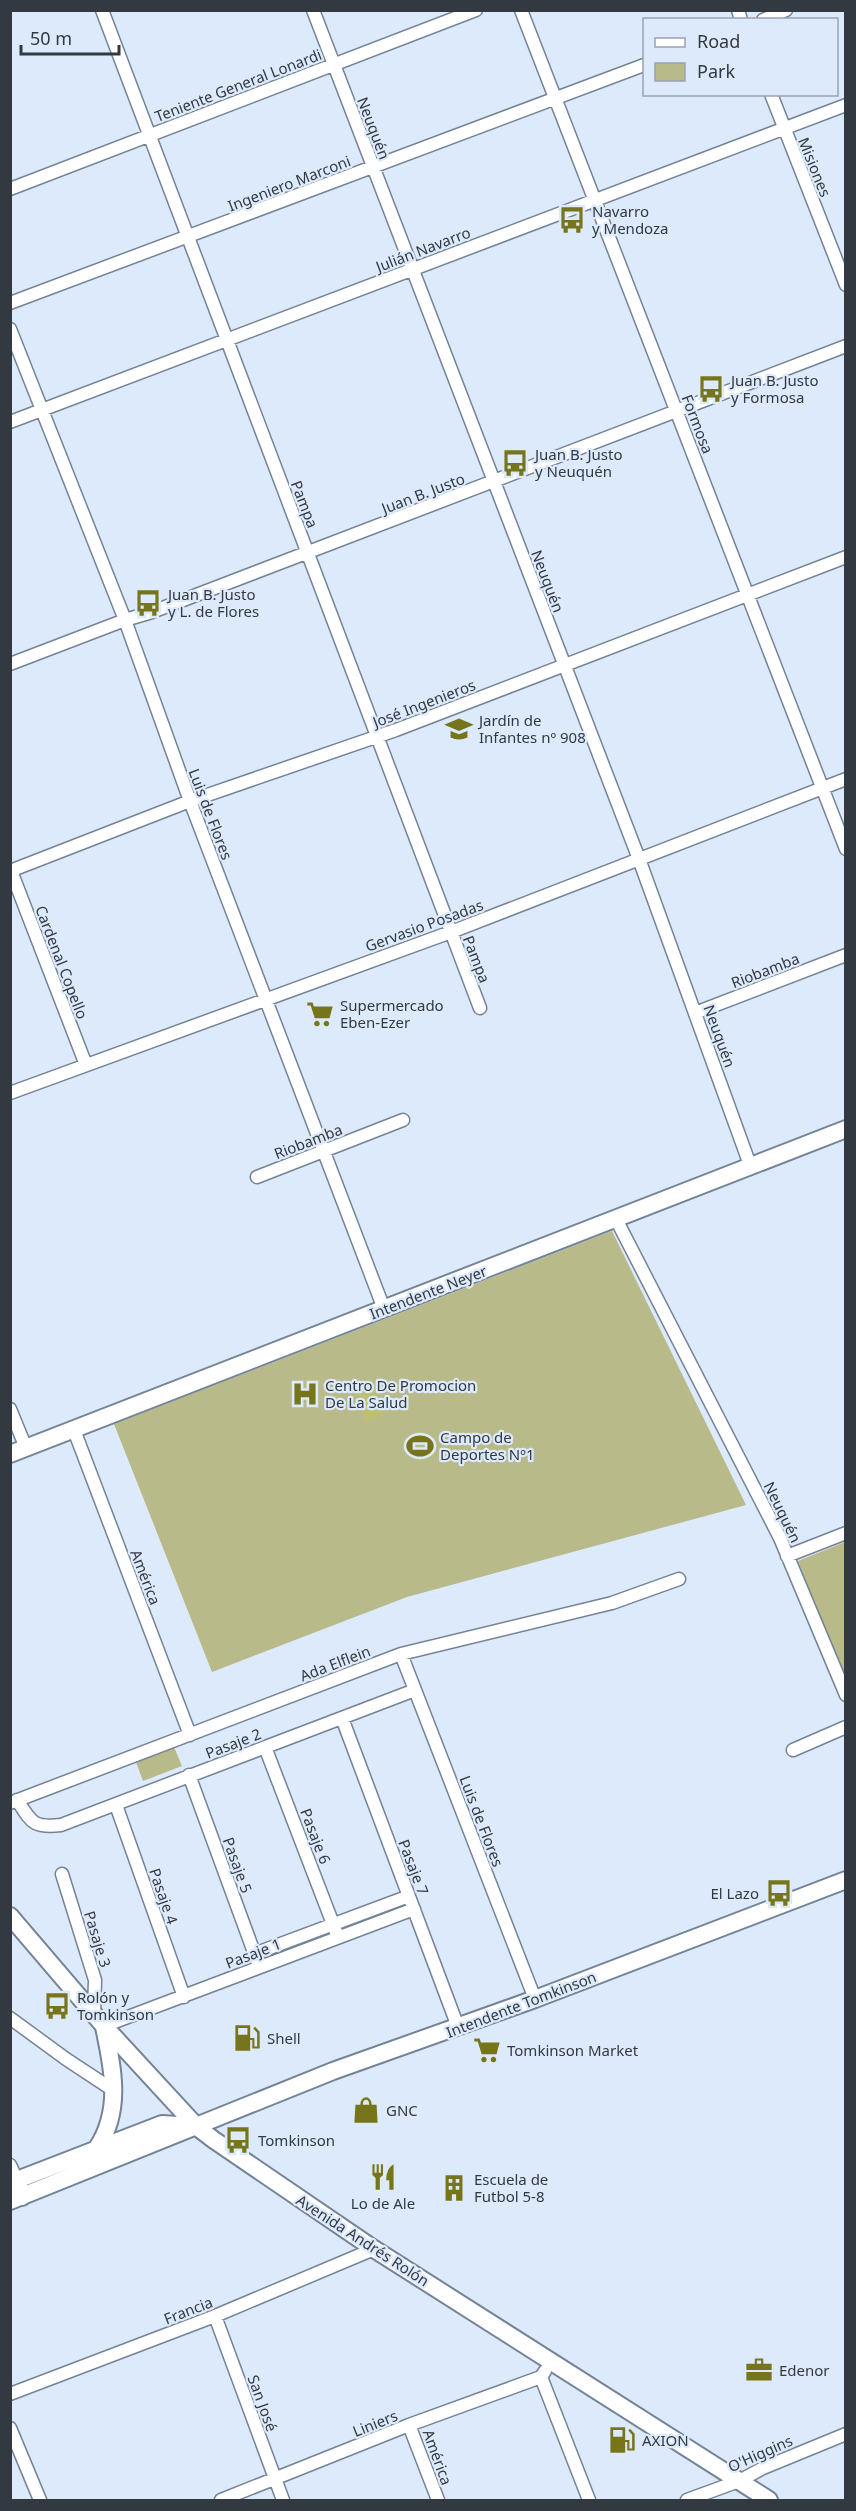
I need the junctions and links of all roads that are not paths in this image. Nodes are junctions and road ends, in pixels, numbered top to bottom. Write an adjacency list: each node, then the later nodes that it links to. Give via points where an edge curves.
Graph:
1 (102, 10): 13 (street, Pampa)
2 (313, 10): 7 (street, Neuquén)
3 (476, 10): 7 (street, Teniente General Lonardi)
4 (521, 10): 10 (street, Formosa)
5 (786, 10): 6 (street)
6 (768, 18)
7 (334, 65): 13 (street, Teniente General Lonardi); 14 (street, Neuquén)
8 (643, 66): 10 (street, Ingeniero Marconi)
9 (772, 96): 12 (street, Misiones)
10 (557, 99): 14 (street, Ingeniero Marconi); 16 (street, Formosa)
11 (846, 105): 12 (street, Julián Navarro)
12 (784, 128): 16 (street, Julián Navarro); 19 (street, Misiones)
13 (150, 135): 15 (street, Teniente General Lonardi); 17 (street, Pampa)
14 (373, 168): 17 (street, Ingeniero Marconi); 18 (street, Neuquén)
15 (10, 189)
16 (594, 200): 18 (street, Julián Navarro); 25 (street, Formosa)
17 (188, 237): 20 (street, Ingeniero Marconi); 22 (street, Pampa)
18 (412, 269): 22 (street, Julián Navarro); 27 (street, Neuquén)
19 (846, 285)
20 (10, 303)
21 (10, 329): 24 (street, Luis de Flores)
22 (227, 340): 24 (street, Julián Navarro); 28 (street, Pampa)
23 (846, 346): 25 (street, Juan B. Justo)
24 (41, 411): 26 (street, Julián Navarro); 31 (street, Luis de Flores)
25 (677, 411): 27 (street, Juan B. Justo); 30 (street, Formosa)
26 (10, 422)
27 (494, 481): 28 (street, Juan B. Justo); 33 (street, Neuquén)
28 (307, 553): 31 (street, Juan B. Justo); 34 (street, Pampa)
29 (846, 557): 30 (street, José Ingenieros)
30 (748, 594): 33 (street, José Ingenieros); 36 (street, Formosa)
31 (124, 620): 32 (street, Juan B. Justo); 37 (street, Luis de Flores)
32 (10, 664)
33 (564, 665): 34 (street, José Ingenieros); 39 (street, Neuquén)
34 (377, 737): 37 (street, José Ingenieros); 41 (street, Pampa)
35 (846, 779): 36 (street, Gervasio Posadas)
36 (824, 788): 38 (street, Formosa); 39 (street, Gervasio Posadas)
37 (190, 801): 40 (street, José Ingenieros); 43 (street, Luis de Flores)
38 (846, 849)
39 (639, 859): 41 (street, Gervasio Posadas); 45 (street, Neuquén)
40 (10, 871): 46 (street, Cardenal Copello)
41 (451, 932): 43 (street, Gervasio Posadas); 44 (street, Pampa)
42 (846, 955): 45 (street, Riobamba)
43 (265, 999): 46 (street, Gervasio Posadas); 50 (street, Luis de Flores)
44 (480, 1008)
45 (695, 1013): 51 (street, Neuquén)
46 (86, 1065): 47 (street, Gervasio Posadas)
47 (10, 1093)
48 (403, 1120): 50 (street, Riobamba)
49 (846, 1129): 51 (street, Intendente Neyer)
50 (324, 1151): 52 (street, Riobamba); 54 (street, Luis de Flores)
51 (750, 1165): 53 (street, Intendente Neyer)
52 (257, 1177)
53 (616, 1219): 54 (street, Intendente Neyer); 59 (street, Neuquén)
54 (384, 1309): 56 (street, Intendente Neyer)
55 (10, 1409): 57 (street)
56 (74, 1430): 57 (street, Intendente Neyer); 66 (street, América)
57 (18, 1451)
58 (846, 1533): 59 (street)
59 (787, 1556): 63 (street, Neuquén)
60 (679, 1579): 61 (street, Ada Elflein, via 612,1603)
61 (401, 1654): 62 (street, Luis de Flores); 66 (street, Ada Elflein)
62 (415, 1690): 64 (street, Pasaje 2); 81 (street, Luis de Flores)
63 (846, 1695)
64 (342, 1718): 67 (street, Pasaje 2); 74 (street, Pasaje 7)
65 (846, 1727): 68 (street)
66 (190, 1735): 70 (street, Ada Elflein)
67 (265, 1747): 69 (street, Pasaje 2); 77 (street, Pasaje 6)
68 (793, 1750)
69 (189, 1775): 71 (street, Pasaje 2); 79 (street, Pasaje 5)
70 (14, 1802): 71 (street, Pasaje 2, via 37,1825 61,1825)
71 (116, 1805): 80 (street, Pasaje 4)
72 (62, 1874): 83 (street, Pasaje 3, via 95,1980)
73 (846, 1880): 81 (street, Intendente Tomkinson)
74 (409, 1896): 75 (street, Pasaje 7); 77 (street, Pasaje 1)
75 (414, 1909): 78 (street, Pasaje 1); 84 (street, Pasaje 7)
76 (10, 1916): 83 (street, Avenida Andrés Rolón)
77 (333, 1923): 78 (street, Pasaje 6); 79 (street, Pasaje 1)
78 (338, 1937): 79 (street, Pasaje 1)
79 (257, 1960): 80 (street, Pasaje 1)
80 (184, 1997): 83 (street, Pasaje 1)
81 (535, 1999): 84 (street, Intendente Tomkinson)
82 (10, 2018): 85 (street)
83 (99, 2020): 85 (street, via 113,2066); 86 (street, Avenida Andrés Rolón)
84 (458, 2027): 86 (street, Intendente Tomkinson, via 333,2071)
85 (113, 2090): 87 (street, via 108,2132)
86 (197, 2127): 87 (street, Intendente Tomkinson, via 162,2124); 89 (street, Intendente Tomkinson); 90 (street, Avenida Andrés Rolón)
87 (97, 2148): 88 (street, Intendente Tomkinson)
88 (13, 2176): 89 (street)
89 (16, 2199)
90 (374, 2249): 91 (street, Francia); 92 (street, Avenida Andrés Rolón)
91 (215, 2316): 94 (street, Francia); 98 (street, San José)
92 (553, 2362): 93 (street); 99 (street, Avenida Andrés Rolón)
93 (541, 2377): 95 (street, Liniers); 104 (street)
94 (10, 2394)
95 (410, 2425): 98 (street, Liniers); 103 (street, América)
96 (10, 2428): 100 (street)
97 (846, 2434): 99 (street, O'Higgins)
98 (275, 2480): 101 (street, Liniers); 102 (street, San José)
99 (739, 2481): 105 (street, O'Higgins); 106 (street, Avenida Andrés Rolón)
100 (40, 2500)
101 (221, 2500)
102 (284, 2500)
103 (438, 2500)
104 (589, 2500)
105 (687, 2500)
106 (769, 2500)

